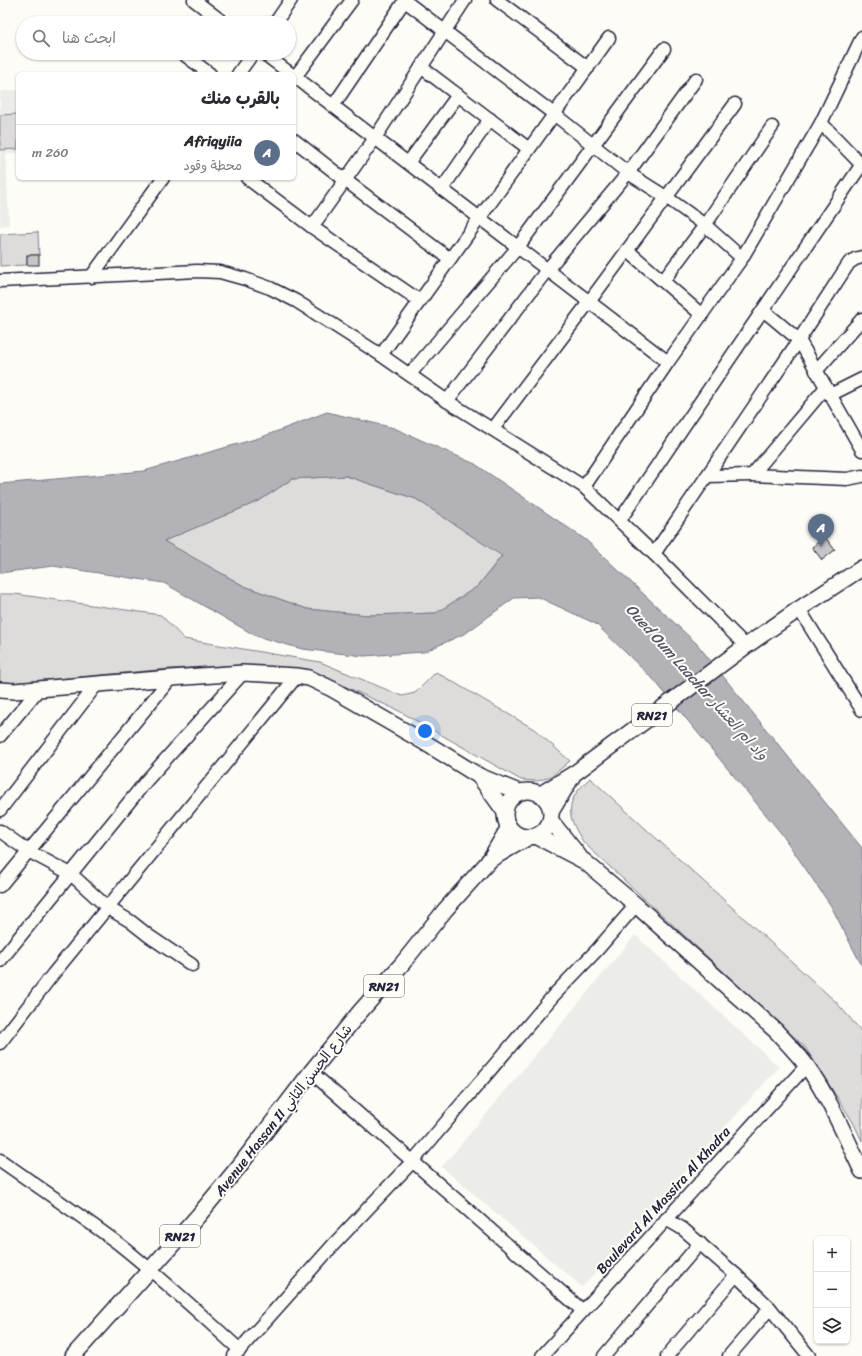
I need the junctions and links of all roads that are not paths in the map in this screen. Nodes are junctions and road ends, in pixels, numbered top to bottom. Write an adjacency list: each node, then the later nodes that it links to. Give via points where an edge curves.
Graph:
1 (194, 0): 7 (street)
2 (291, 0): 8 (street)
3 (352, 0): 21 (street)
4 (405, 0): 9 (street); 26 (street)
5 (465, 0): 9 (street)
6 (497, 0): 17 (street)
7 (215, 16)
8 (280, 16)
9 (445, 30): 16 (street); 27 (street)
10 (862, 37): 29 (street)
11 (609, 38): 17 (street)
12 (664, 49): 33 (street)
13 (191, 60): 18 (street)
14 (248, 60): 19 (street)
15 (272, 60): 20 (street)
16 (421, 67): 24 (street); 31 (street)
17 (588, 68): 27 (street)
18 (207, 72)
19 (239, 72)
20 (288, 72)
21 (296, 72)
22 (296, 78): 26 (street)
23 (696, 79): 37 (street)
24 (458, 95): 28 (street); 35 (street)
25 (735, 104): 42 (street)
26 (332, 106): 31 (street)
27 (554, 114): 33 (street); 34 (street)
28 (490, 119): 34 (street); 41 (street)
29 (821, 123): 36 (street); 49 (street)
30 (772, 127): 44 (street)
31 (374, 138): 35 (street); 40 (street)
32 (296, 142): 40 (street)
33 (593, 145): 37 (street); 46 (street)
34 (529, 149): 43 (street)
35 (408, 163): 41 (street)
36 (862, 165): 57 (street)
37 (628, 173): 42 (street); 51 (street)
38 (162, 180): 52 (street)
39 (251, 180): 45 (street)
40 (345, 180): 45 (street); 50 (street)
41 (442, 189): 43 (street)
42 (666, 197): 44 (street); 47 (street)
43 (480, 218): 46 (street); 50 (street)
44 (705, 225): 49 (street); 54 (street)
45 (312, 227): 55 (street)
46 (518, 247): 51 (street); 64 (street)
47 (627, 250): 54 (street); 56 (street)
48 (862, 257): 60 (street, via 849,263)
49 (742, 258): 58 (street)
50 (450, 259): 55 (street)
51 (547, 270): 56 (street); 67 (street)
52 (91, 277): 53 (street); 61 (street, via 197,271 220,272 245,278 296,301)
53 (0, 281)
54 (663, 281): 58 (street)
55 (420, 301): 61 (street)
56 (589, 302): 62 (street); 68 (street)
57 (763, 310): 60 (street); 74 (street)
58 (702, 315): 62 (street)
59 (862, 319): 63 (street)
60 (799, 340): 63 (street); 71 (street)
61 (381, 355): 64 (street)
62 (668, 362): 73 (street)
63 (816, 370): 66 (street)
64 (410, 374): 67 (street)
65 (862, 379): 66 (street)
66 (828, 391): 69 (street); 70 (street)
67 (448, 401): 68 (street)
68 (493, 429): 73 (street)
69 (862, 450)
70 (752, 475): 71 (street); 72 (street, via 847,479)
71 (707, 476): 75 (street)
72 (862, 476)
73 (584, 487): 74 (street)
74 (620, 520): 75 (street)
75 (654, 554): 78 (street)
76 (862, 568): 77 (main road, Avenue Hassan II شارع الحسن الثاني / RN21)
77 (799, 609): 78 (main road, Avenue Hassan II شارع الحسن الثاني / RN21); 85 (street)
78 (746, 646): 87 (main road, Avenue Hassan II شارع الحسن الثاني / RN21)
79 (243, 673): 80 (main road); 81 (main road); 99 (street, via 147,780)
80 (297, 676): 88 (main road, via 309,678 349,699); 102 (street)
81 (172, 678): 82 (main road); 96 (street)
82 (97, 684): 83 (main road); 91 (street)
83 (39, 689): 84 (main road); 86 (street)
84 (0, 690)
85 (862, 710)
86 (0, 736)
87 (575, 773): 90 (main road, Avenue Hassan II شارع الحسن الثاني / RN21); 92 (main road, Avenue Hassan II شارع الحسن الثاني / RN21)
88 (478, 776): 89 (main road); 93 (main road)
89 (519, 792): 90 (main road, via 527,790); 93 (main road, Avenue Hassan II شارع الحسن الثاني / RN21, via 509,800)
90 (541, 794): 92 (main road, via 548,800)
91 (0, 810)
92 (551, 815): 95 (main road, Avenue Hassan II شارع الحسن الثاني / RN21, via 545,830); 98 (main road)
93 (507, 820): 95 (main road, via 517,835); 97 (main road, Avenue Hassan II شارع الحسن الثاني / RN21)
94 (0, 831): 96 (street)
95 (532, 837): 97 (main road, Avenue Hassan II شارع الحسن الثاني / RN21); 98 (main road)
96 (28, 851): 99 (street); 100 (street)
97 (488, 861): 107 (main road, Avenue Hassan II شارع الحسن الثاني / RN21)
98 (584, 862): 101 (main road)
99 (70, 874): 102 (street); 103 (street)
100 (0, 886)
101 (636, 905): 106 (main road, via 776,1031); 109 (street, via 553,996)
102 (108, 908): 104 (street); 105 (street)
103 (0, 961)
104 (192, 965)
105 (0, 1043)
106 (807, 1065): 110 (main road, via 838,1120); 111 (street, Boulevard Al Massira Al Khadra)
107 (311, 1072): 109 (street); 113 (main road, Avenue Hassan II شارع الحسن الثاني / RN21, via 240,1165)
108 (0, 1160): 113 (street, via 119,1244)
109 (413, 1161): 116 (street); 117 (street, via 334,1244)
110 (862, 1171)
111 (666, 1219): 112 (street); 116 (street, Boulevard Al Massira Al Khadra)
112 (700, 1243): 114 (street); 120 (street)
113 (150, 1270): 117 (street); 118 (main road, Avenue Hassan II شارع الحسن الثاني / RN21)
114 (736, 1275): 115 (street); 121 (street)
115 (770, 1308): 122 (street); 123 (street)
116 (583, 1311): 119 (street, Boulevard Al Massira Al Khadra)
117 (237, 1353)
118 (73, 1356)
119 (542, 1356)
120 (604, 1356)
121 (667, 1356)
122 (729, 1356)
123 (809, 1356)

